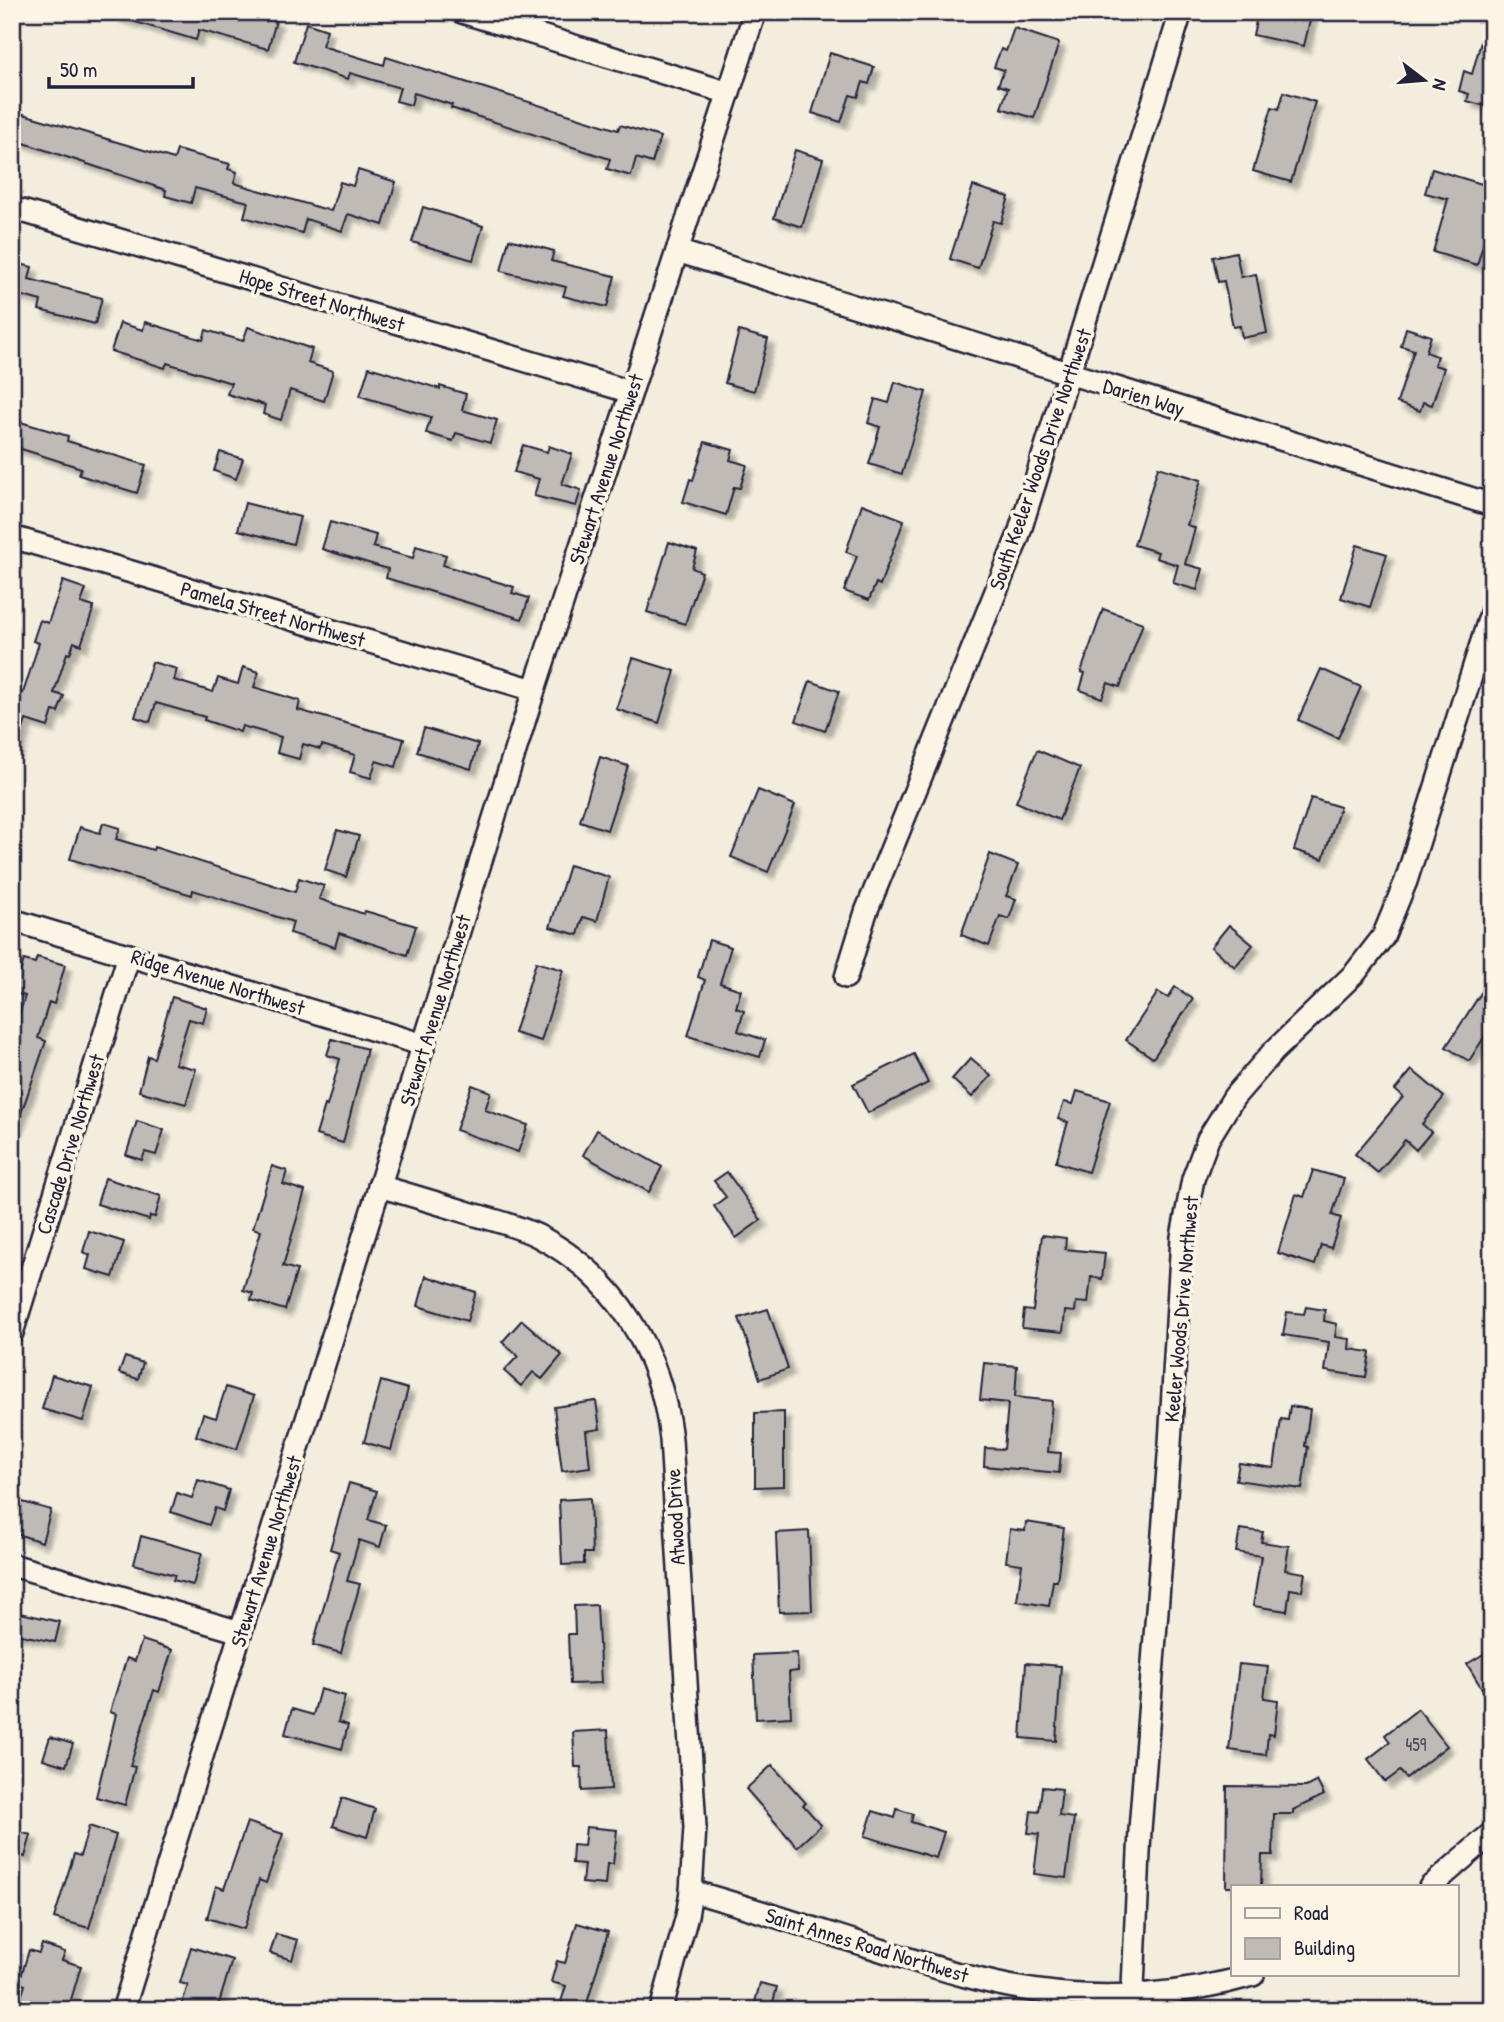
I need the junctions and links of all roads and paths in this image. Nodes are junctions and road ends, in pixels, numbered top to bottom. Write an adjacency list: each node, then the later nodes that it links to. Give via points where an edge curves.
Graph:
1 (462, 12): 4 (street)
2 (755, 12): 4 (street, Stewart Avenue Northwest)
3 (1181, 12): 7 (street, South Keeler Woods Drive Northwest)
4 (729, 93): 6 (street, Stewart Avenue Northwest)
5 (12, 208): 8 (street, Hope Street Northwest)
6 (677, 251): 7 (street, Darien Way); 8 (street, Stewart Avenue Northwest)
7 (1070, 374): 9 (street, Darien Way); 15 (street, South Keeler Woods Drive Northwest, via 1018,537 866,912)
8 (631, 392): 12 (street, Stewart Avenue Northwest)
9 (1492, 505)
10 (12, 537): 12 (street, Pamela Street Northwest)
11 (1492, 610): 25 (street, Keeler Woods Drive Northwest, via 1406,881 1383,937 1355,973 1273,1052 1234,1097 1208,1139 1193,1179 1182,1237)
12 (534, 690): 16 (street, Stewart Avenue Northwest)
13 (12, 920): 14 (street, Ridge Avenue Northwest)
14 (129, 955): 16 (street, Ridge Avenue Northwest); 18 (street, Cascade Drive Northwest)
15 (846, 977)
16 (424, 1045): 17 (street, Stewart Avenue Northwest)
17 (379, 1186): 20 (street, Stewart Avenue Northwest); 23 (street, Atwood Drive, via 513,1226 558,1248 604,1285 646,1346 668,1413 671,1439 693,1777)
18 (12, 1333)
19 (12, 1565): 20 (street)
20 (240, 1632): 26 (street, Stewart Avenue Northwest)
21 (1492, 1833): 22 (street)
22 (1432, 1885)
23 (691, 1891): 25 (street, Saint Annes Road Northwest, via 990,1982); 27 (street, Atwood Drive)
24 (1249, 1976): 25 (street, Saint Annes Road Northwest)
25 (1132, 2003)
26 (123, 2010)
27 (661, 2010)

